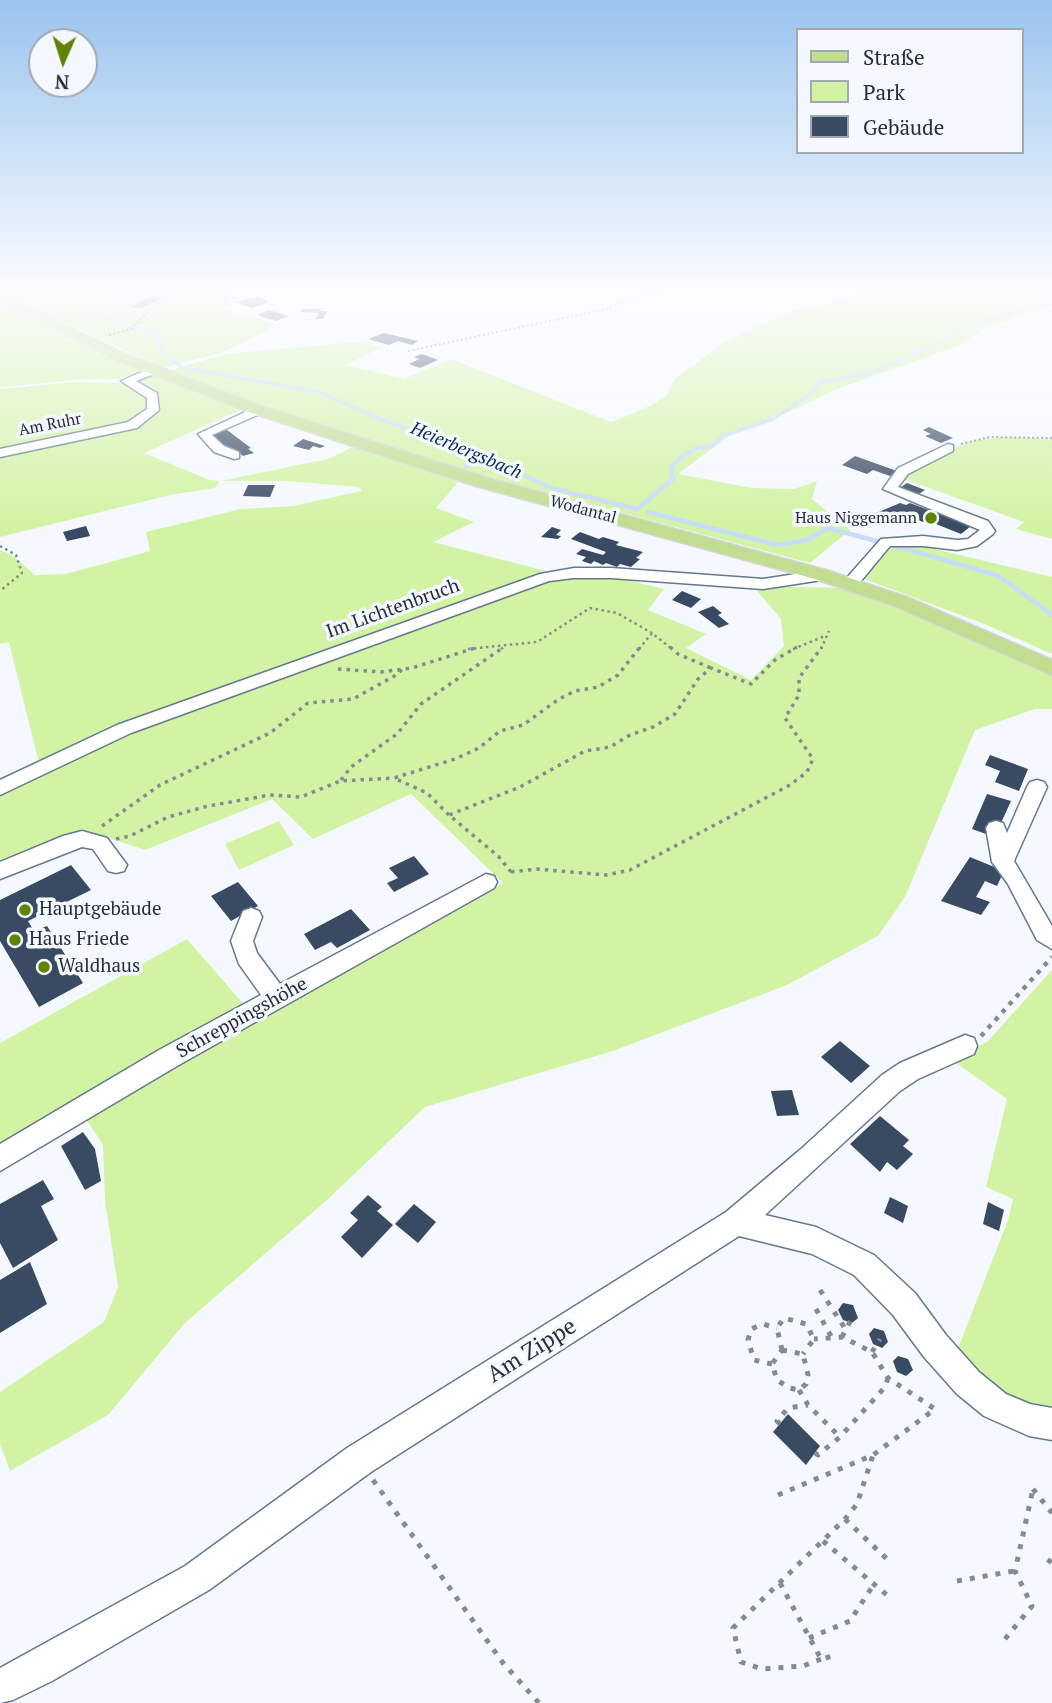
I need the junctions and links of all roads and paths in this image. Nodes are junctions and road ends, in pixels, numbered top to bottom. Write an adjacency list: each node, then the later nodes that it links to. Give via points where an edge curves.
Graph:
1 (149, 367): 2 (main road, Wodantal)
2 (155, 370): 3 (main road, Wodantal); 6 (street, Am Ruhr, via 127,381 153,396 153,410 132,425)
3 (258, 410): 7 (street, via 204,435); 9 (main road, Wodantal, via 482,482)
4 (1052, 438): 5 (path, via 990,437)
5 (948, 448): 10 (street, via 903,471 890,489 983,524 988,531 972,543 957,545 886,542)
6 (0, 453)
7 (234, 455)
8 (0, 546): 11 (path, via 16,555 22,573)
9 (821, 575): 10 (main road, Wodantal); 16 (street, Im Lichtenbruch, via 763,584 611,573 547,577)
10 (850, 584): 18 (main road, Wodantal)
11 (0, 592)
12 (829, 631): 14 (path)
13 (652, 633): 15 (path, via 617,613 590,608 537,642); 17 (path, via 678,654); 20 (path, via 618,675 598,687 575,691 455,759)
14 (825, 636): 17 (path, via 775,660 751,684); 24 (path, via 819,655 799,678 799,695 785,718 813,759 807,772 646,864 606,875 537,869 510,872)
15 (506, 646): 19 (path, via 472,648); 21 (path, via 421,704 397,734 351,767)
16 (313, 660): 19 (path, via 328,668); 23 (street, Im Lichtenbruch, via 124,729)
17 (711, 668): 24 (path, via 675,714 653,727 610,747 585,751 520,787)
18 (1052, 668)
19 (402, 669): 26 (path, via 353,699 308,704 270,733 160,786)
20 (394, 778): 21 (path); 24 (path, via 426,793)
21 (340, 781): 26 (path, via 300,797 271,794 208,806 167,817 130,836)
22 (1037, 787): 27 (street)
23 (0, 788)
24 (449, 815)
25 (996, 828): 27 (street)
26 (100, 835): 28 (street); 29 (street, via 69,841)
27 (1003, 862): 32 (street)
28 (116, 865)
29 (0, 872)
30 (486, 882): 34 (street, Schreppingshöhe)
31 (251, 917): 34 (street, via 242,942 247,957)
32 (1052, 940)
33 (1052, 957): 35 (path, via 986,1033)
34 (277, 998): 36 (street, Schreppingshöhe)
35 (965, 1046): 37 (street, Am Zippe, via 891,1083)
36 (0, 1158)
37 (736, 1222): 55 (street, via 816,1241 864,1265 904,1304 968,1383 995,1405); 59 (street, Am Zippe)
38 (820, 1290): 42 (path)
39 (816, 1309): 43 (path)
40 (852, 1318): 42 (path)
41 (777, 1328): 45 (path, via 784,1318 806,1324); 47 (path); 50 (path, via 763,1324 751,1329 748,1340 754,1360)
42 (846, 1330): 44 (path)
43 (832, 1338): 44 (path); 45 (path)
44 (842, 1338): 48 (path)
45 (814, 1339): 49 (path)
46 (880, 1339): 48 (path)
47 (782, 1350): 49 (path); 50 (path)
48 (872, 1352): 51 (path)
49 (803, 1354): 52 (path, via 807,1375)
50 (772, 1364): 52 (path, via 777,1380)
51 (888, 1378): 56 (path); 58 (path, via 935,1409)
52 (799, 1390): 53 (path)
53 (808, 1405): 54 (path, via 788,1408 777,1421); 56 (path)
54 (780, 1424)
55 (1052, 1424)
56 (840, 1437): 57 (path)
57 (815, 1453)
58 (873, 1455): 60 (path); 62 (path, via 857,1504)
59 (359, 1460): 74 (street, Am Zippe, via 197,1577); 75 (path, via 503,1663)
60 (778, 1495)
61 (1052, 1514): 65 (path, via 1033,1489)
62 (845, 1519): 63 (path); 64 (path)
63 (823, 1541): 67 (path); 68 (path)
64 (889, 1561)
65 (1015, 1571): 66 (path); 71 (path, via 1032,1606)
66 (957, 1581)
67 (780, 1583): 70 (path); 73 (path, via 733,1628 741,1662 762,1669 803,1666)
68 (874, 1584): 69 (path); 70 (path, via 850,1621)
69 (888, 1596)
70 (809, 1638): 73 (path)
71 (1005, 1639)
72 (837, 1655): 73 (path)
73 (821, 1659)
74 (0, 1687)
75 (539, 1703)

